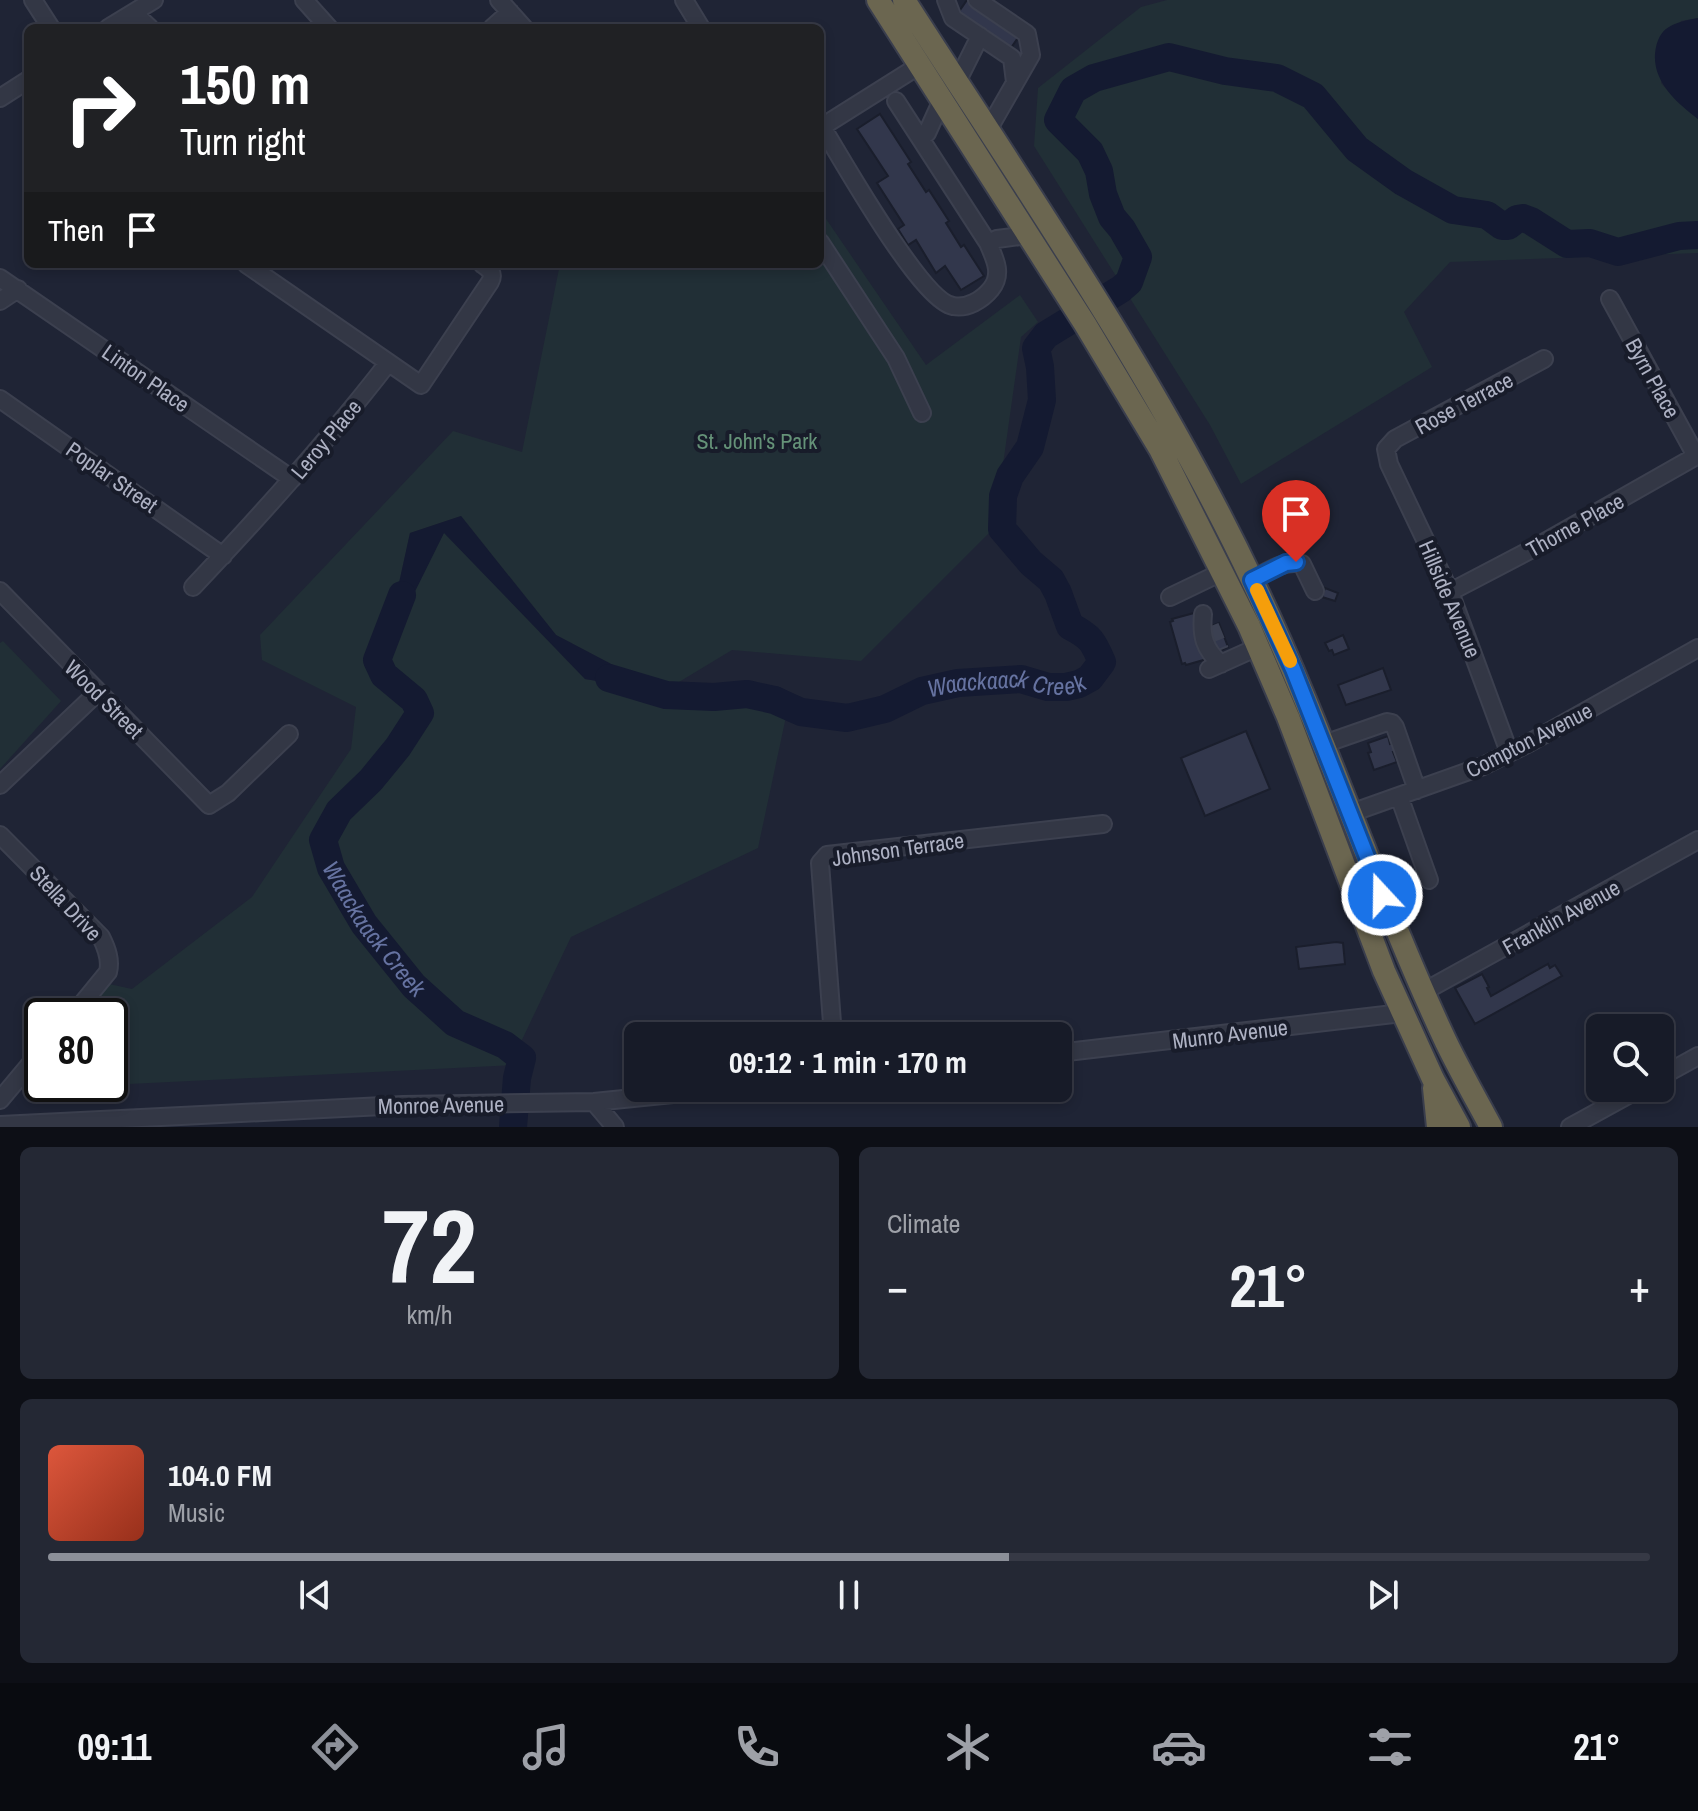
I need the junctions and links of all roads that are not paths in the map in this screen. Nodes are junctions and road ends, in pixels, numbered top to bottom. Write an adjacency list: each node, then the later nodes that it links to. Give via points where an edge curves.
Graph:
1 (33, 0): 11 (street)
2 (154, 0): 10 (street)
3 (304, 0): 14 (street)
4 (684, 0): 17 (street)
5 (878, 0): 19 (highway)
6 (904, 0): 20 (highway)
7 (946, 0): 18 (street, via 953,18)
8 (977, 0): 21 (street, via 1027,34 1031,55)
9 (505, 6): 15 (street); 16 (street)
10 (134, 13): 12 (street); 13 (street)
11 (48, 24)
12 (115, 24)
13 (146, 24)
14 (325, 24)
15 (494, 24)
16 (521, 24)
17 (699, 24)
18 (980, 36): 20 (street); 21 (street, via 1012,58)
19 (920, 65): 24 (highway); 26 (street)
20 (957, 82): 27 (highway)
21 (1015, 82): 27 (street)
22 (24, 83): 23 (street)
23 (0, 98)
24 (942, 100): 29 (street); 30 (highway)
25 (896, 101): 29 (street)
26 (824, 126)
27 (988, 130): 37 (highway)
28 (824, 133): 31 (street, via 903,257 937,298 966,306 988,293 998,274)
29 (920, 138): 31 (street)
30 (1028, 235): 31 (street); 37 (highway)
31 (988, 243)
32 (824, 248): 44 (street, via 896,358)
33 (252, 268): 42 (street)
34 (487, 268): 42 (street, via 493,278 421,385)
35 (0, 278): 36 (street, Linton Place)
36 (18, 289): 39 (street); 47 (street, Linton Place)
37 (1078, 292): 40 (highway)
38 (1610, 299): 46 (street, Byrn Place)
39 (0, 301)
40 (1095, 320): 49 (highway); 50 (highway, via 1167,417)
41 (1544, 359): 45 (street, Rose Terrace, via 1395,439)
42 (388, 363): 47 (street, Leroy Place)
43 (0, 399): 48 (street, Poplar Street)
44 (922, 413)
45 (1386, 449): 55 (street, Hillside Avenue)
46 (1697, 456): 55 (street, Thorne Place)
47 (292, 479): 48 (street, Leroy Place)
48 (223, 556): 51 (street, Leroy Place)
49 (1222, 572): 52 (street); 57 (highway)
50 (1252, 580): 54 (street, via 1296,562); 61 (highway)
51 (193, 587)
52 (1192, 587): 56 (street); 57 (street, via 1207,620 1202,630 1209,654 1217,661)
53 (0, 591): 59 (street, Wood Street)
54 (1315, 591)
55 (1450, 592): 62 (street, Hillside Avenue)
56 (1170, 597)
57 (1258, 647): 73 (highway)
58 (1698, 648): 62 (street, Compton Avenue)
59 (98, 692): 60 (street, Wood Street, via 209,805); 63 (street)
60 (289, 734)
61 (1324, 744): 64 (street, via 1392,723); 66 (highway)
62 (1509, 752): 64 (street, Compton Avenue)
63 (0, 785)
64 (1417, 790): 65 (street, Compton Avenue)
65 (1399, 796): 66 (street, Compton Avenue); 70 (street)
66 (1351, 813): 71 (highway)
67 (1103, 824): 74 (street, Johnson Terrace, via 827,855 820,863)
68 (0, 835): 72 (street, Stella Drive, via 107,947 108,972)
69 (1698, 840): 71 (street, Franklin Avenue)
70 (1429, 880)
71 (1423, 992): 88 (highway)
72 (87, 998)
73 (1402, 1013): 75 (street, Munro Avenue); 79 (highway)
74 (832, 1022)
75 (1072, 1051)
76 (1698, 1056): 77 (street)
77 (1674, 1069)
78 (24, 1071): 81 (street)
79 (1433, 1079): 86 (highway); 87 (highway)
80 (624, 1099): 82 (street)
81 (0, 1100)
82 (594, 1102): 84 (street, Monroe Avenue, via 403,1105); 85 (street)
83 (1616, 1102): 89 (street)
84 (0, 1125)
85 (615, 1127)
86 (1438, 1127)
87 (1459, 1127)
88 (1491, 1127)
89 (1570, 1127)

